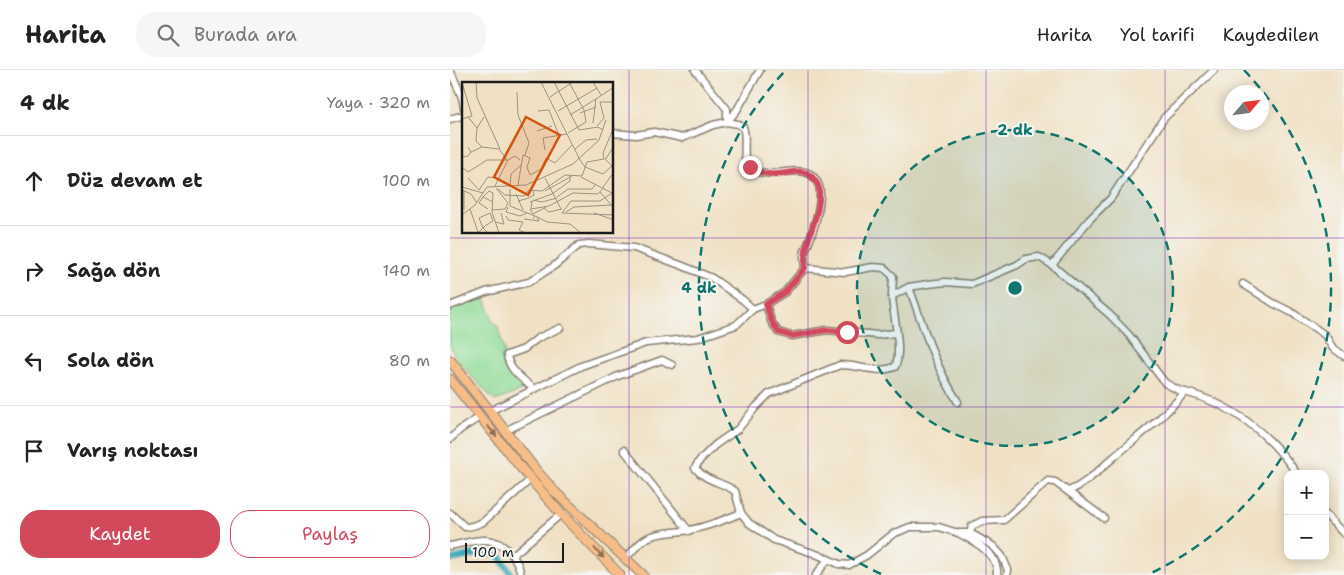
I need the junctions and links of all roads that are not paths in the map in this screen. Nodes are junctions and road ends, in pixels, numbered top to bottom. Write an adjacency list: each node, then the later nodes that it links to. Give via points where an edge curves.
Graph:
1 (450, 70): 5 (street)
2 (695, 70): 8 (street, via 726,109)
3 (760, 70): 8 (street)
4 (1214, 70): 10 (street, via 1164,118 1110,198)
5 (462, 97)
6 (462, 115): 7 (street)
7 (450, 119)
8 (728, 122): 9 (street, via 682,138 654,132); 11 (street, via 744,127 745,158 750,167 775,174 800,170 810,174 818,185 818,212 805,249)
9 (614, 133)
10 (1052, 265): 13 (street, via 1039,258 1026,259 972,284 946,282); 25 (street, via 1110,315 1165,383)
11 (805, 268): 14 (street, via 845,272 884,268 893,276); 15 (street, via 785,292)
12 (1243, 284): 20 (street, via 1325,335 1332,347)
13 (909, 287): 14 (street); 26 (street, via 930,350 944,382)
14 (892, 296): 19 (street)
15 (766, 304): 17 (street); 19 (street, via 778,332 792,336 827,330)
16 (450, 306): 17 (street, via 486,292 529,282 579,245 589,244 634,248 684,266 712,278)
17 (753, 308): 24 (street, via 736,325 698,338 646,343 581,366)
18 (560, 328): 24 (street, via 507,356 515,373)
19 (896, 333): 35 (street, via 896,367 886,371 840,365 769,394 738,429 700,460 695,468 703,477 735,491)
20 (1344, 356)
21 (450, 360): 27 (main road)
22 (672, 365): 29 (street, via 662,360 618,376)
23 (450, 379): 28 (main road)
24 (534, 388): 27 (street)
25 (1185, 392): 32 (street, via 1205,397 1248,421 1274,444); 34 (street, via 1109,462)
26 (958, 402)
27 (490, 411): 29 (main road)
28 (480, 417): 30 (street); 33 (main road, one-way to 33)
29 (505, 430): 46 (main road, via 555,492)
30 (450, 438)
31 (624, 450): 40 (street)
32 (1294, 470)
33 (531, 479): 36 (street, via 477,525 465,527); 37 (main road)
34 (1068, 491): 39 (street); 42 (street, via 1048,481 1004,520 982,521 972,526)
35 (741, 513): 40 (street); 47 (street, via 749,523 774,540)
36 (450, 514)
37 (561, 514): 45 (street); 49 (main road, one-way to 49)
38 (1326, 515): 43 (street)
39 (1104, 518)
40 (689, 530): 46 (street, via 652,536)
41 (958, 533): 42 (street); 47 (street, via 939,527 910,527 893,534 867,556 849,565); 52 (street, via 993,559)
42 (970, 533): 53 (street, via 993,546 1002,556)
43 (1344, 534)
44 (450, 546): 45 (street, via 486,540)
45 (513, 555): 48 (street)
46 (625, 559): 50 (main road)
47 (828, 559): 51 (street)
48 (521, 575)
49 (620, 575)
50 (643, 575)
51 (816, 575)
52 (997, 575)
53 (1007, 575)

